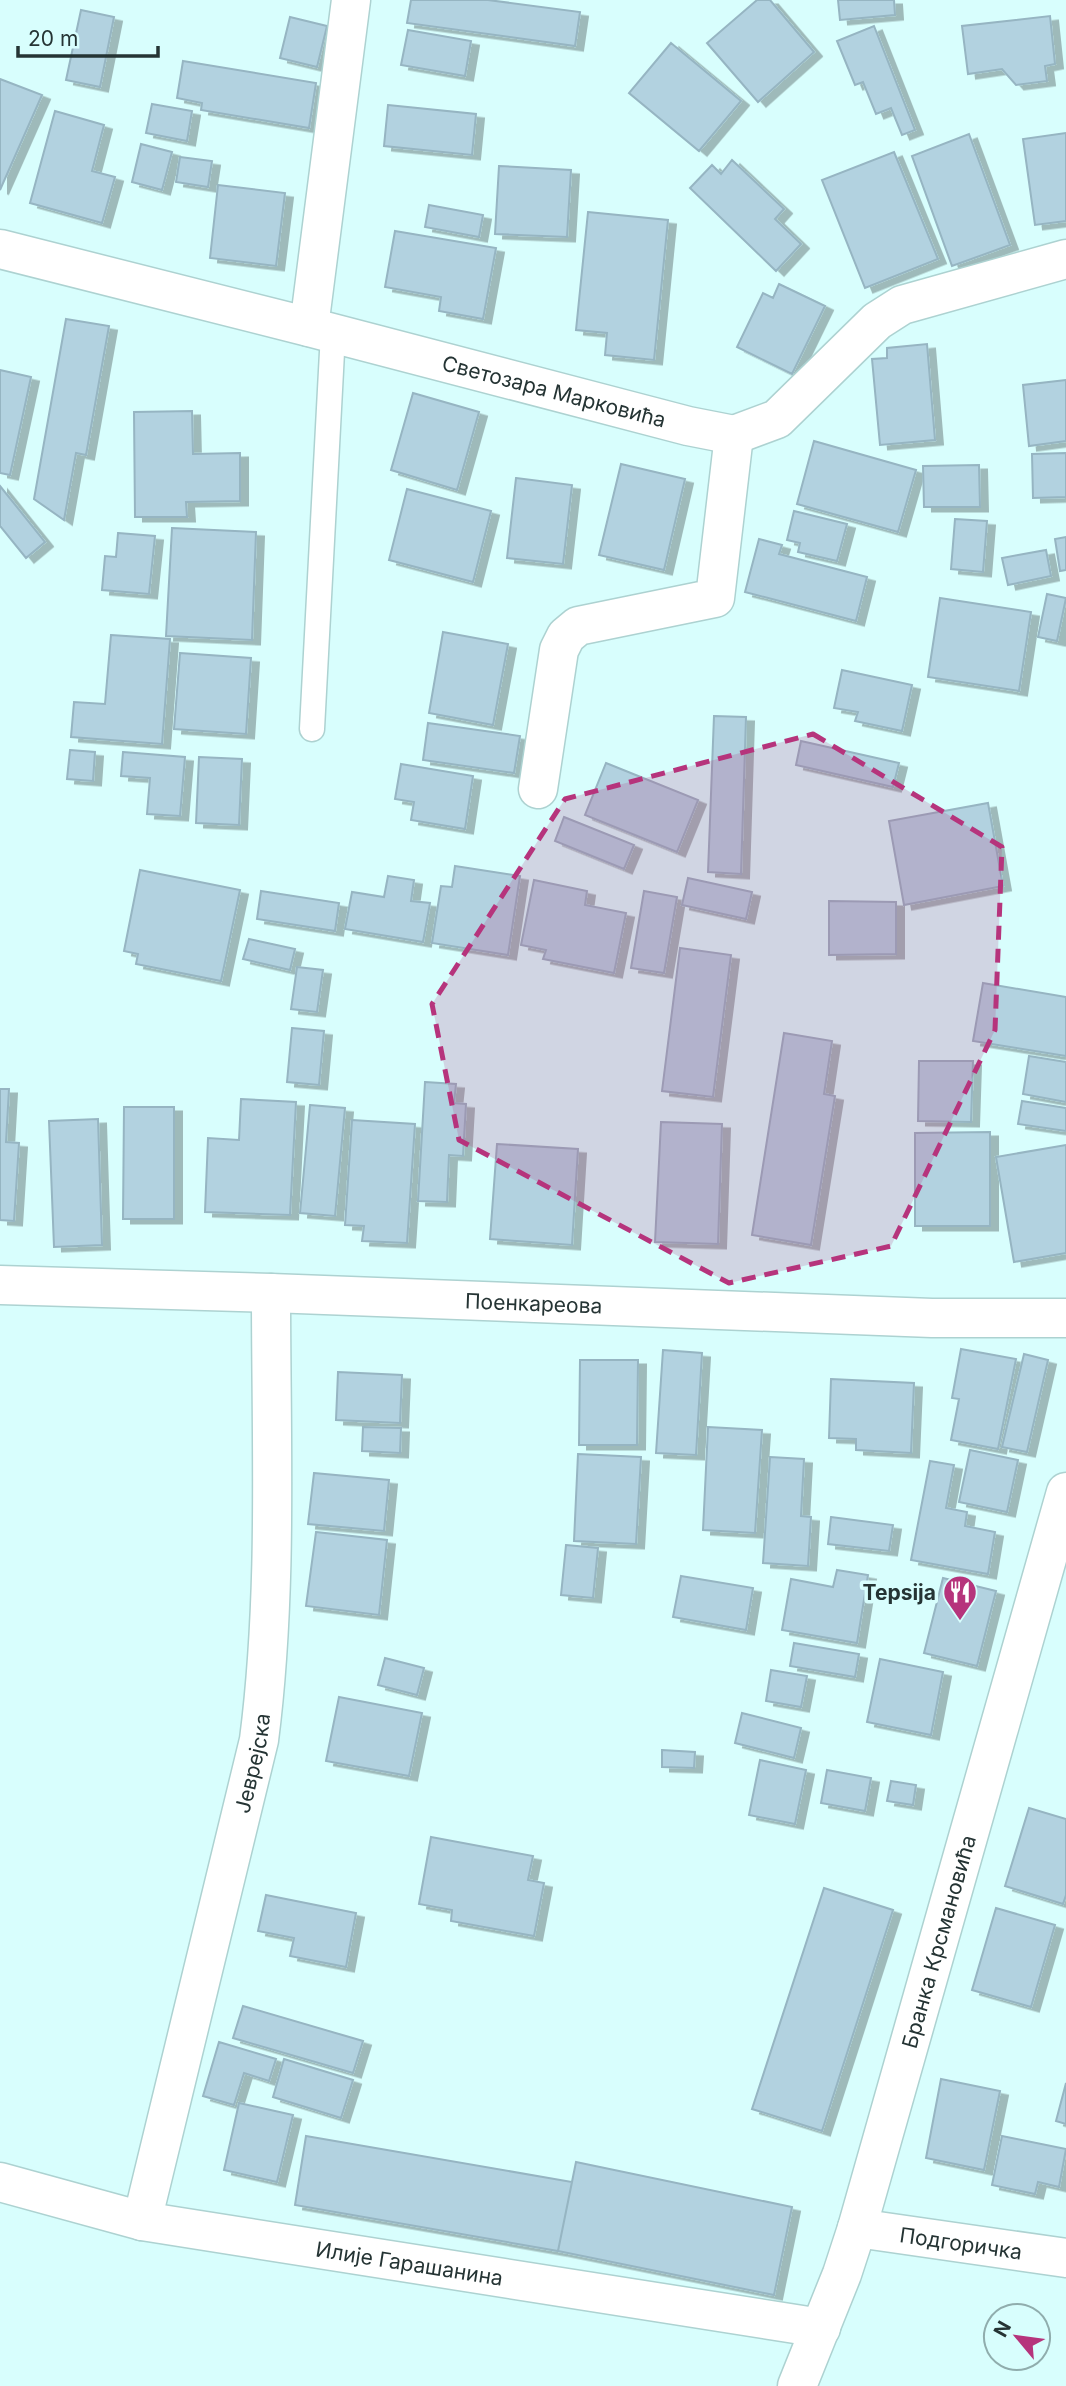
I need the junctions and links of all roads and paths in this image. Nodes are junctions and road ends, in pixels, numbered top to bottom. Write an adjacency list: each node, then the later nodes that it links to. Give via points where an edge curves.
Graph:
1 (351, 0): 4 (street)
2 (0, 249): 4 (street, Светозара Марковића)
3 (1066, 259): 5 (street, via 902,305 877,321 777,419)
4 (321, 330): 5 (street, Светозара Марковића); 6 (lane)
5 (734, 435): 7 (street, via 715,598 578,626 566,636 559,650)
6 (313, 729)
7 (538, 789)
8 (0, 1285): 9 (street, Поенкареова)
9 (271, 1293): 10 (street, Поенкареова, via 932,1318); 13 (street, Јеврејска, via 270,1621 259,1740)
10 (1066, 1318)
11 (1066, 1492): 14 (street, Бранка Крсмановића)
12 (0, 2182): 13 (street, Илије Гарашанина)
13 (142, 2221): 16 (street, Илије Гарашанина)
14 (857, 2228): 15 (street, Подгоричка); 16 (street, Бранка Крсмановића)
15 (1066, 2258)
16 (821, 2328): 17 (street, Бранка Крсмановића)
17 (797, 2386)

